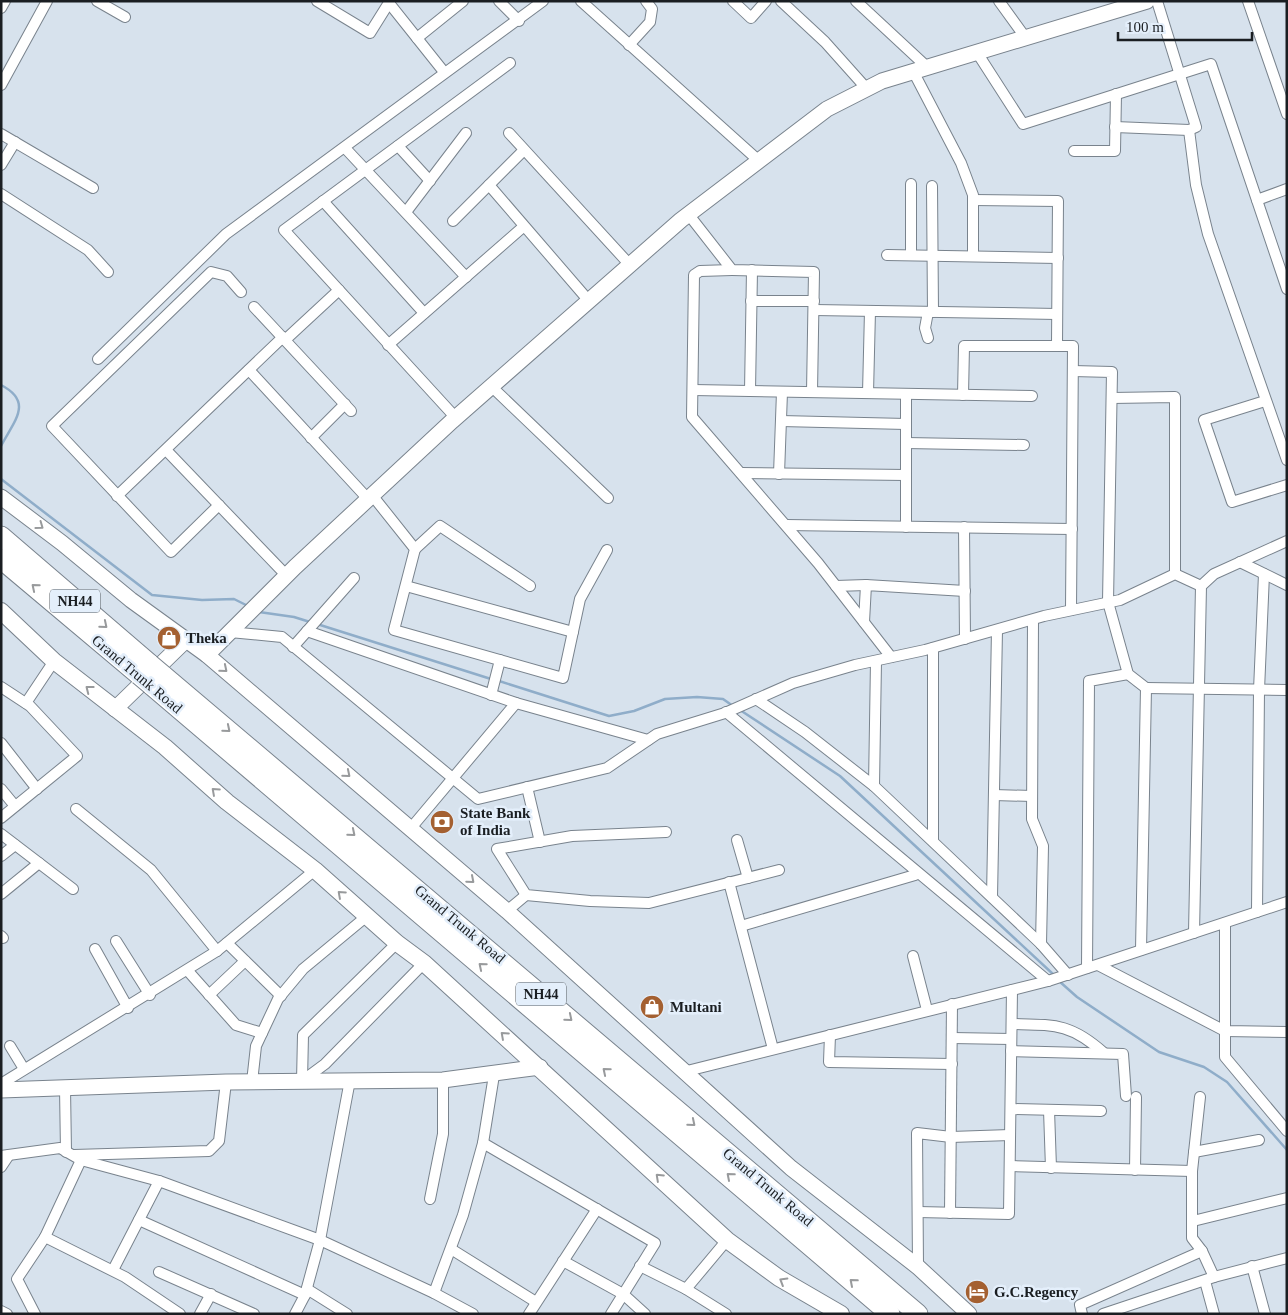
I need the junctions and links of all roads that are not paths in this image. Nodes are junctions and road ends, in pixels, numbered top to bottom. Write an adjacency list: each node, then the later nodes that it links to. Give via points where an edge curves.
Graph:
1 (5, 1): 19 (street)
2 (47, 1): 30 (street)
3 (97, 1): 20 (street)
4 (317, 1): 18 (street, via 370,33)
5 (463, 1): 23 (street)
6 (499, 1): 21 (street)
7 (543, 1): 21 (street)
8 (581, 1): 24 (street)
9 (646, 1): 24 (street, via 652,9 650,22)
10 (733, 1): 11 (street, via 751,18)
11 (766, 1)
12 (781, 1): 31 (street, via 825,42)
13 (856, 1): 27 (street)
14 (998, 1): 22 (street)
15 (1147, 1): 22 (street)
16 (1157, 1): 29 (street)
17 (1248, 1): 33 (street)
18 (390, 2): 23 (street)
19 (1, 8)
20 (126, 17)
21 (519, 20): 28 (street)
22 (1025, 37): 25 (street)
23 (417, 38): 28 (street)
24 (629, 44): 44 (street)
25 (976, 51): 27 (street); 32 (street, via 1023,124)
26 (510, 63): 40 (street)
27 (920, 69): 31 (street); 54 (street, via 961,163)
28 (444, 72): 41 (street)
29 (1180, 73): 32 (street); 35 (street, via 1196,127); 55 (street, via 1211,64)
30 (1, 85)
31 (866, 89): 44 (street, via 828,109)
32 (1116, 94): 34 (street)
33 (1287, 114)
34 (1115, 127): 35 (street); 43 (street, via 1115,151)
35 (1189, 130): 99 (street, via 1196,185 1208,234)
36 (466, 133): 47 (street)
37 (509, 133): 42 (street)
38 (1, 134): 39 (street)
39 (15, 142): 45 (street); 51 (street)
40 (398, 146): 46 (street); 47 (street)
41 (345, 148): 46 (street); 86 (street, via 226,234)
42 (524, 151): 49 (street); 66 (street)
43 (1074, 151)
44 (758, 160): 58 (street)
45 (1, 165)
46 (367, 169): 56 (street); 57 (street)
47 (430, 181): 57 (street)
48 (911, 184): 62 (street)
49 (488, 185): 59 (street); 60 (street)
50 (932, 186): 63 (street)
51 (93, 188)
52 (1287, 189): 55 (street)
53 (1, 194): 69 (street, via 88,250)
54 (973, 200): 64 (street); 65 (street, via 1058,201)
55 (1257, 200): 71 (street)
56 (323, 201): 72 (street, via 284,230); 80 (street)
57 (406, 212): 70 (street)
58 (689, 215): 66 (street); 67 (street)
59 (454, 221)
60 (524, 227): 70 (street); 74 (street)
61 (887, 255): 62 (street)
62 (911, 255): 63 (street)
63 (934, 256): 64 (street); 79 (street)
64 (973, 256): 65 (street)
65 (1058, 258): 81 (street)
66 (630, 265): 74 (street)
67 (732, 270): 68 (street); 90 (street, via 700,270 694,275)
68 (752, 270): 75 (street); 76 (street, via 814,272)
69 (108, 272)
70 (466, 277): 80 (street)
71 (1287, 289)
72 (339, 290): 82 (street); 84 (street)
73 (242, 292): 112 (street, via 227,276 210,272 52,426)
74 (589, 301): 89 (street)
75 (751, 301): 76 (street); 91 (street)
76 (814, 305): 78 (street); 93 (street)
77 (254, 307): 82 (street)
78 (870, 311): 79 (street); 94 (street)
79 (930, 312): 81 (street); 83 (street, via 925,328)
80 (424, 313): 84 (street)
81 (1057, 314): 85 (street)
82 (284, 338): 87 (street); 103 (street, via 348,408)
83 (928, 338)
84 (388, 344): 100 (street)
85 (1057, 346): 88 (street, via 1073,346); 96 (street, via 964,346)
86 (98, 359)
87 (248, 370): 103 (street); 106 (street)
88 (1073, 372): 98 (street, via 1112,372); 120 (street)
89 (492, 387): 100 (street); 115 (street)
90 (693, 390): 91 (street); 108 (street, via 692,417)
91 (750, 391): 92 (street)
92 (782, 392): 93 (street); 101 (street)
93 (812, 392): 94 (street)
94 (868, 393): 95 (street)
95 (906, 394): 96 (street); 102 (street)
96 (963, 395): 97 (street)
97 (1032, 396)
98 (1112, 398): 127 (street, via 1175,397); 138 (street)
99 (1265, 401): 107 (street); 111 (street, via 1204,420 1232,502)
100 (456, 418): 114 (street)
101 (781, 421): 102 (street); 109 (street)
102 (906, 424): 104 (street)
103 (311, 438): 114 (street)
104 (906, 443): 105 (street); 110 (street)
105 (1024, 445)
106 (166, 450): 112 (street); 116 (street)
107 (1287, 460)
108 (741, 473): 109 (street); 117 (street)
109 (778, 474): 110 (street)
110 (906, 475): 118 (street)
111 (1287, 485)
112 (117, 496): 116 (street, via 171,552)
113 (1, 497): 148 (street, one-way to 148)
114 (370, 497): 123 (street); 129 (street)
115 (608, 498)
116 (219, 506): 129 (street)
117 (786, 525): 118 (street); 135 (street)
118 (906, 527): 119 (street)
119 (964, 527): 120 (street); 137 (street)
120 (1072, 529): 139 (street)
121 (1, 536): 157 (highway, Grand Trunk Road / NH44, one-way to 157)
122 (1287, 541): 126 (street)
123 (415, 549): 133 (street); 134 (street, via 440,526)
124 (608, 550): 146 (street, via 580,599)
125 (1, 559): 157 (highway, Grand Trunk Road / NH44, one-way to 125)
126 (1240, 562): 128 (street); 136 (street, via 1214,574)
127 (1175, 574): 136 (street); 138 (street, via 1120,600)
128 (1264, 574): 131 (street); 161 (street)
129 (286, 575): 145 (street)
130 (354, 578): 143 (street)
131 (1286, 584)
132 (866, 585): 135 (street); 137 (street); 142 (street)
133 (406, 586): 146 (street); 153 (street, via 394,630)
134 (530, 586)
135 (836, 586): 142 (street)
136 (1201, 586): 160 (street)
137 (965, 591): 147 (street)
138 (1108, 602): 139 (street); 156 (street)
139 (1071, 610): 141 (street)
140 (1, 611): 154 (main road)
141 (1033, 620): 144 (street); 177 (street)
142 (864, 622): 152 (street)
143 (308, 629): 149 (street); 163 (street)
144 (997, 630): 147 (street); 176 (street)
145 (230, 632): 149 (street, via 282,638); 151 (street)
146 (572, 632): 153 (street, via 562,678)
147 (965, 639): 150 (street)
148 (186, 640): 151 (street); 167 (street)
149 (293, 647): 171 (street)
150 (933, 648): 152 (street); 185 (street)
151 (207, 655): 181 (street, one-way to 181)
152 (891, 657): 155 (street)
153 (500, 660): 163 (street)
154 (54, 661): 165 (street); 167 (main road, one-way to 154)
155 (876, 661): 164 (street, via 793,682); 172 (street)
156 (1128, 674): 159 (street); 217 (street, via 1089,681)
157 (151, 675): 311 (highway, Grand Trunk Road / NH44, one-way to 157); 312 (highway, Grand Trunk Road / NH44, one-way to 312)
158 (1, 687): 165 (street)
159 (1146, 688): 160 (street); 211 (street)
160 (1199, 689): 161 (street); 205 (street)
161 (1259, 690): 162 (street); 201 (street)
162 (1287, 690)
163 (492, 691): 166 (street)
164 (756, 699): 168 (street); 172 (street, via 806,732)
165 (26, 703): 175 (street, via 77,756)
166 (516, 703): 169 (street); 171 (street)
167 (115, 709): 190 (main road, one-way to 167)
168 (728, 711): 169 (street, via 657,734); 220 (street)
169 (648, 740): 173 (street, via 608,768)
170 (1, 742): 175 (street)
171 (453, 778): 173 (street, via 478,799); 181 (street)
172 (874, 786): 185 (street)
173 (527, 787): 186 (street)
174 (1, 789): 178 (street)
175 (37, 789): 178 (street)
176 (994, 795): 177 (street); 198 (street)
177 (1032, 796): 209 (street, via 1032,819 1043,846)
178 (16, 806): 180 (street)
179 (76, 809): 212 (street, via 150,870)
180 (1, 818)
181 (411, 828): 200 (street, one-way to 200)
182 (666, 832): 186 (street, via 572,836)
183 (1, 834): 187 (street)
184 (737, 840): 193 (street)
185 (933, 841): 198 (street)
186 (540, 842): 197 (street, via 497,849)
187 (15, 844): 188 (street); 189 (street)
188 (1, 856)
189 (39, 863): 195 (street); 196 (street)
190 (315, 870): 202 (main road, one-way to 190); 207 (street)
191 (779, 870): 193 (street)
192 (915, 875): 204 (street)
193 (748, 878): 194 (street)
194 (729, 882): 197 (street, via 649,903); 204 (street)
195 (73, 888)
196 (1, 894)
197 (526, 895): 200 (street)
198 (992, 898): 209 (street)
199 (1287, 902): 201 (street)
200 (507, 911): 242 (street)
201 (1257, 912): 203 (street)
202 (367, 916): 208 (main road); 224 (street, via 303,969)
203 (1225, 923): 205 (street); 229 (street)
204 (741, 926): 236 (street)
205 (1194, 933): 211 (street)
206 (116, 941): 222 (street)
207 (227, 943): 212 (street); 214 (street)
208 (398, 943): 215 (main road); 246 (street, via 303,1035)
209 (1042, 944): 219 (street)
210 (95, 949): 226 (street)
211 (1141, 950): 216 (street)
212 (218, 951): 218 (street)
213 (913, 956): 227 (street)
214 (245, 962): 223 (street); 224 (street)
215 (424, 963): 240 (main road, one-way to 215); 246 (street, via 325,1064)
216 (1098, 965): 217 (street); 229 (street)
217 (1087, 968): 219 (street)
218 (188, 971): 222 (street); 223 (street)
219 (1066, 975): 220 (street)
220 (1050, 981): 221 (street)
221 (1012, 990): 225 (street); 228 (street)
222 (150, 994): 226 (street)
223 (209, 994): 231 (street, via 236,1025)
224 (280, 996): 231 (street)
225 (952, 1004): 227 (street); 233 (street)
226 (128, 1008): 241 (street)
227 (927, 1010): 232 (street)
228 (1012, 1024): 234 (street); 238 (street, via 1065,1027 1084,1036)
229 (1225, 1031): 230 (street); 257 (street, via 1225,1057)
230 (1287, 1032)
231 (262, 1033): 248 (street, via 256,1046)
232 (830, 1035): 236 (street); 239 (street, via 829,1062)
233 (952, 1038): 234 (street); 239 (street)
234 (1011, 1039): 237 (street)
235 (10, 1046): 241 (street)
236 (773, 1049): 242 (street)
237 (1011, 1051): 238 (street); 253 (street)
238 (1104, 1053): 268 (street, via 1123,1054 1131,1096)
239 (952, 1064): 259 (street)
240 (540, 1067): 243 (street); 280 (main road, one-way to 240)
241 (24, 1069): 249 (street)
242 (683, 1072): 287 (street, via 791,1168)
243 (494, 1075): 245 (street); 261 (street)
244 (350, 1080): 245 (street); 246 (street); 279 (street)
245 (443, 1080): 272 (street, via 443,1134)
246 (302, 1081): 248 (street)
247 (226, 1082): 248 (street); 250 (street); 264 (street, via 219,1141 209,1151)
248 (252, 1082)
249 (1, 1084)
250 (65, 1088): 251 (street); 264 (street)
251 (1, 1090)
252 (1200, 1097): 262 (street)
253 (1011, 1109): 254 (street); 258 (street)
254 (1049, 1110): 255 (street); 267 (street)
255 (1101, 1111)
256 (1287, 1124): 257 (street)
257 (1287, 1131)
258 (1010, 1135): 259 (street); 265 (street)
259 (951, 1137): 274 (street, via 917,1133); 275 (street)
260 (1259, 1140): 262 (street)
261 (483, 1143): 273 (street); 281 (street)
262 (1194, 1152): 269 (street)
263 (5, 1155): 264 (street, via 60,1148); 266 (street)
264 (73, 1156): 270 (street); 278 (street)
265 (1010, 1166): 267 (street); 275 (street, via 1009,1214)
266 (1, 1167)
267 (1051, 1168): 268 (street)
268 (1134, 1170): 269 (street)
269 (1192, 1171): 277 (street)
270 (159, 1181): 276 (street); 279 (street)
271 (1287, 1198): 277 (street)
272 (430, 1200)
273 (597, 1209): 284 (street); 285 (street, via 655,1243)
274 (918, 1212): 275 (street); 287 (street)
275 (950, 1213)
276 (139, 1220): 288 (street); 292 (street)
277 (1193, 1221): 282 (street, via 1192,1238)
278 (45, 1237): 288 (street); 299 (street, via 17,1279)
279 (320, 1240): 292 (street); 293 (street)
280 (728, 1240): 291 (street); 310 (main road, one-way to 280, via 779,1278)
281 (450, 1249): 293 (street); 296 (street)
282 (1202, 1251): 290 (street); 314 (street, via 1080,1305)
283 (1287, 1258): 286 (street)
284 (563, 1261): 295 (street); 296 (street)
285 (640, 1266): 291 (street); 295 (street)
286 (1252, 1266): 290 (street); 317 (street)
287 (918, 1267): 313 (street)
288 (113, 1270): 300 (street)
289 (159, 1272): 294 (street)
290 (1210, 1279): 315 (street); 316 (street)
291 (686, 1289): 309 (street)
292 (306, 1292): 303 (street); 304 (street)
293 (434, 1292): 305 (street)
294 (211, 1294): 301 (street); 302 (street)
295 (623, 1294): 307 (street); 308 (street)
296 (536, 1302): 306 (street)
297 (1, 1311): 298 (street)
298 (8, 1314)
299 (36, 1314)
300 (180, 1314)
301 (200, 1314)
302 (254, 1314)
303 (295, 1314)
304 (347, 1314)
305 (473, 1314)
306 (529, 1314)
307 (611, 1314)
308 (645, 1314)
309 (726, 1314)
310 (841, 1314)
311 (890, 1314)
312 (918, 1314)
313 (969, 1314)
314 (1082, 1314)
315 (1103, 1314)
316 (1214, 1314)
317 (1265, 1314)

